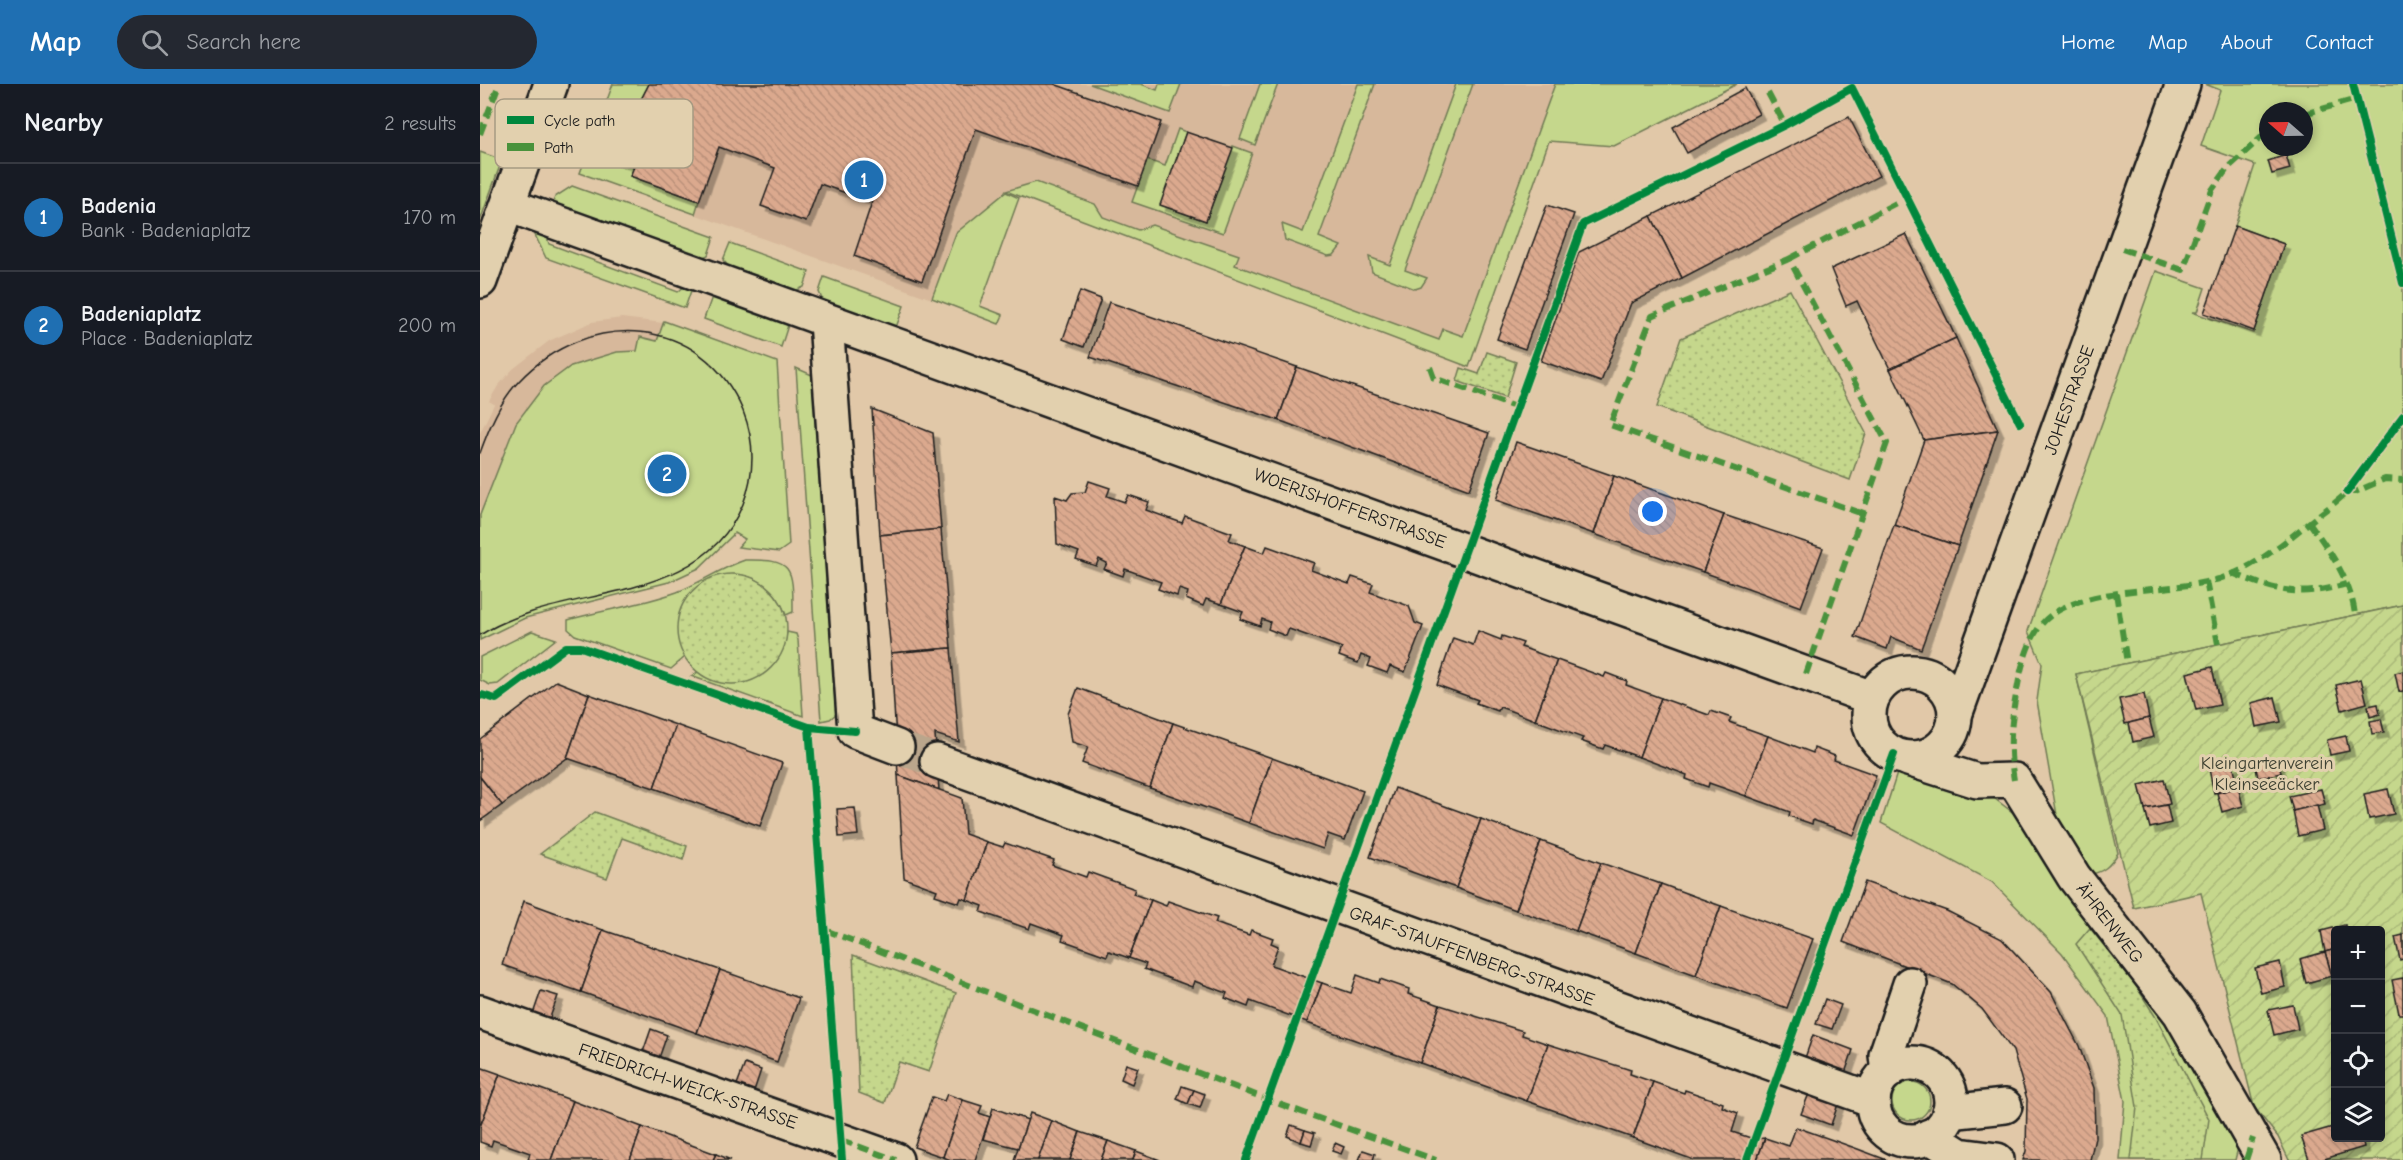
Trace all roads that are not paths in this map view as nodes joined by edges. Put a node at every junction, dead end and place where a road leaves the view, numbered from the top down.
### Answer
1 (551, 84) edge
2 (2182, 84) edge
3 (546, 99) edge
4 (521, 168) edge
5 (508, 204) junction
6 (480, 281) edge
7 (826, 321) junction
8 (1872, 698) junction
9 (1955, 715) junction
10 (897, 747) tunnel mouth
11 (1908, 759) junction
12 (937, 761) tunnel mouth
13 (1910, 984) dead end
14 (480, 1012) edge
15 (1881, 1086) junction
16 (2005, 1106) dead end
17 (1939, 1124) junction
18 (896, 1160) edge
19 (1997, 1160) edge
20 (2264, 1160) edge

1 - 3 street
2 - 9 street, JOHESTRASSE
4 - 5 street
5 - 6 street
5 - 7 street, WOERISHOFFERSTRASSE
7 - 8 street, WOERISHOFFERSTRASSE
7 - 10 street
8 - 9 street
8 - 11 street
9 - 11 street
11 - 20 street, ÄHRENWEG
12 - 15 street, GRAF-STAUFFENBERG-STRASSE
13 - 15 street
14 - 18 street, FRIEDRICH-WEICK-STRASSE
15 - 17 street
15 - 17 street
16 - 17 street
17 - 19 street

